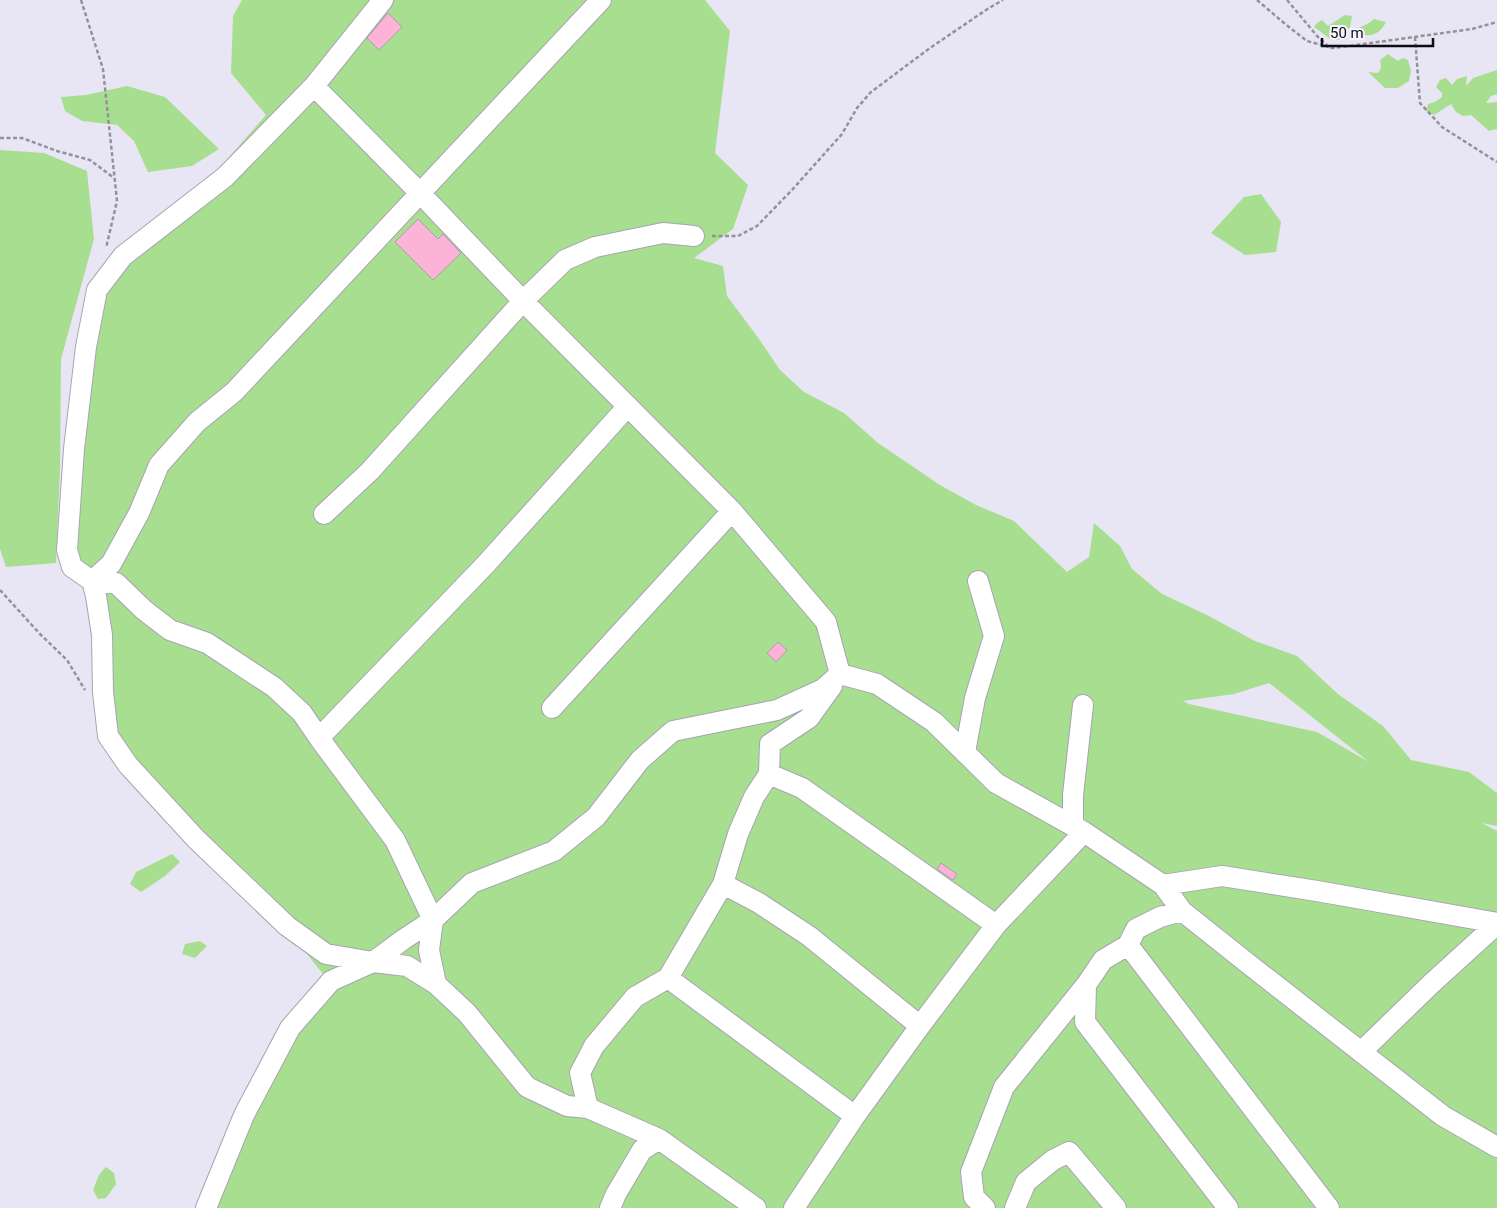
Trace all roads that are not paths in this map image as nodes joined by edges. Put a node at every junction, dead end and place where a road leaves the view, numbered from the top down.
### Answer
1 (383, 0) edge
2 (601, 0) edge
3 (314, 86) junction
4 (420, 193) junction
5 (694, 236) road end
6 (523, 301) junction
7 (628, 406) junction
8 (732, 511) junction
9 (324, 514) dead end
10 (92, 581) junction
11 (978, 581) dead end
12 (840, 674) junction
13 (1083, 705) dead end
14 (552, 708) dead end
15 (320, 738) junction
16 (965, 752) junction
17 (769, 774) junction
18 (1078, 828) junction
19 (723, 884) junction
20 (1163, 885) junction
21 (1182, 911) junction
22 (433, 920) junction
23 (1497, 923) edge
24 (996, 925) junction
25 (1128, 945) junction
26 (373, 962) junction
27 (668, 978) junction
28 (436, 984) junction
29 (1086, 985) junction
30 (920, 1026) junction
31 (1362, 1052) junction
32 (588, 1108) junction
33 (855, 1116) junction
34 (660, 1139) junction
35 (1497, 1147) edge
36 (206, 1208) edge
37 (610, 1208) edge
38 (756, 1208) edge
39 (794, 1208) edge
40 (985, 1208) edge
41 (1015, 1208) edge
42 (1116, 1208) edge
43 (1228, 1208) edge
44 (1329, 1208) edge

1 - 3 lane
2 - 4 lane
3 - 4 lane
3 - 10 lane
4 - 6 lane
4 - 10 lane
5 - 6 lane
6 - 7 lane
6 - 9 lane
7 - 8 lane
7 - 15 lane
8 - 12 lane
8 - 14 lane
10 - 15 lane
10 - 26 lane
11 - 16 lane
12 - 16 lane
12 - 17 lane
12 - 22 lane
13 - 18 lane
15 - 22 lane
16 - 18 lane
17 - 19 lane
17 - 24 lane
18 - 20 lane
18 - 24 lane
19 - 27 lane
19 - 30 lane
20 - 21 lane
20 - 23 lane
21 - 25 lane
21 - 31 lane
22 - 26 lane
22 - 28 lane
23 - 31 lane
24 - 30 lane
25 - 29 lane
25 - 44 lane
26 - 28 lane
26 - 36 lane
27 - 32 lane
27 - 33 lane
28 - 32 lane
29 - 40 lane
29 - 43 lane
30 - 33 lane
31 - 35 lane
32 - 34 lane
33 - 39 lane
34 - 37 lane
34 - 38 lane
41 - 42 lane

